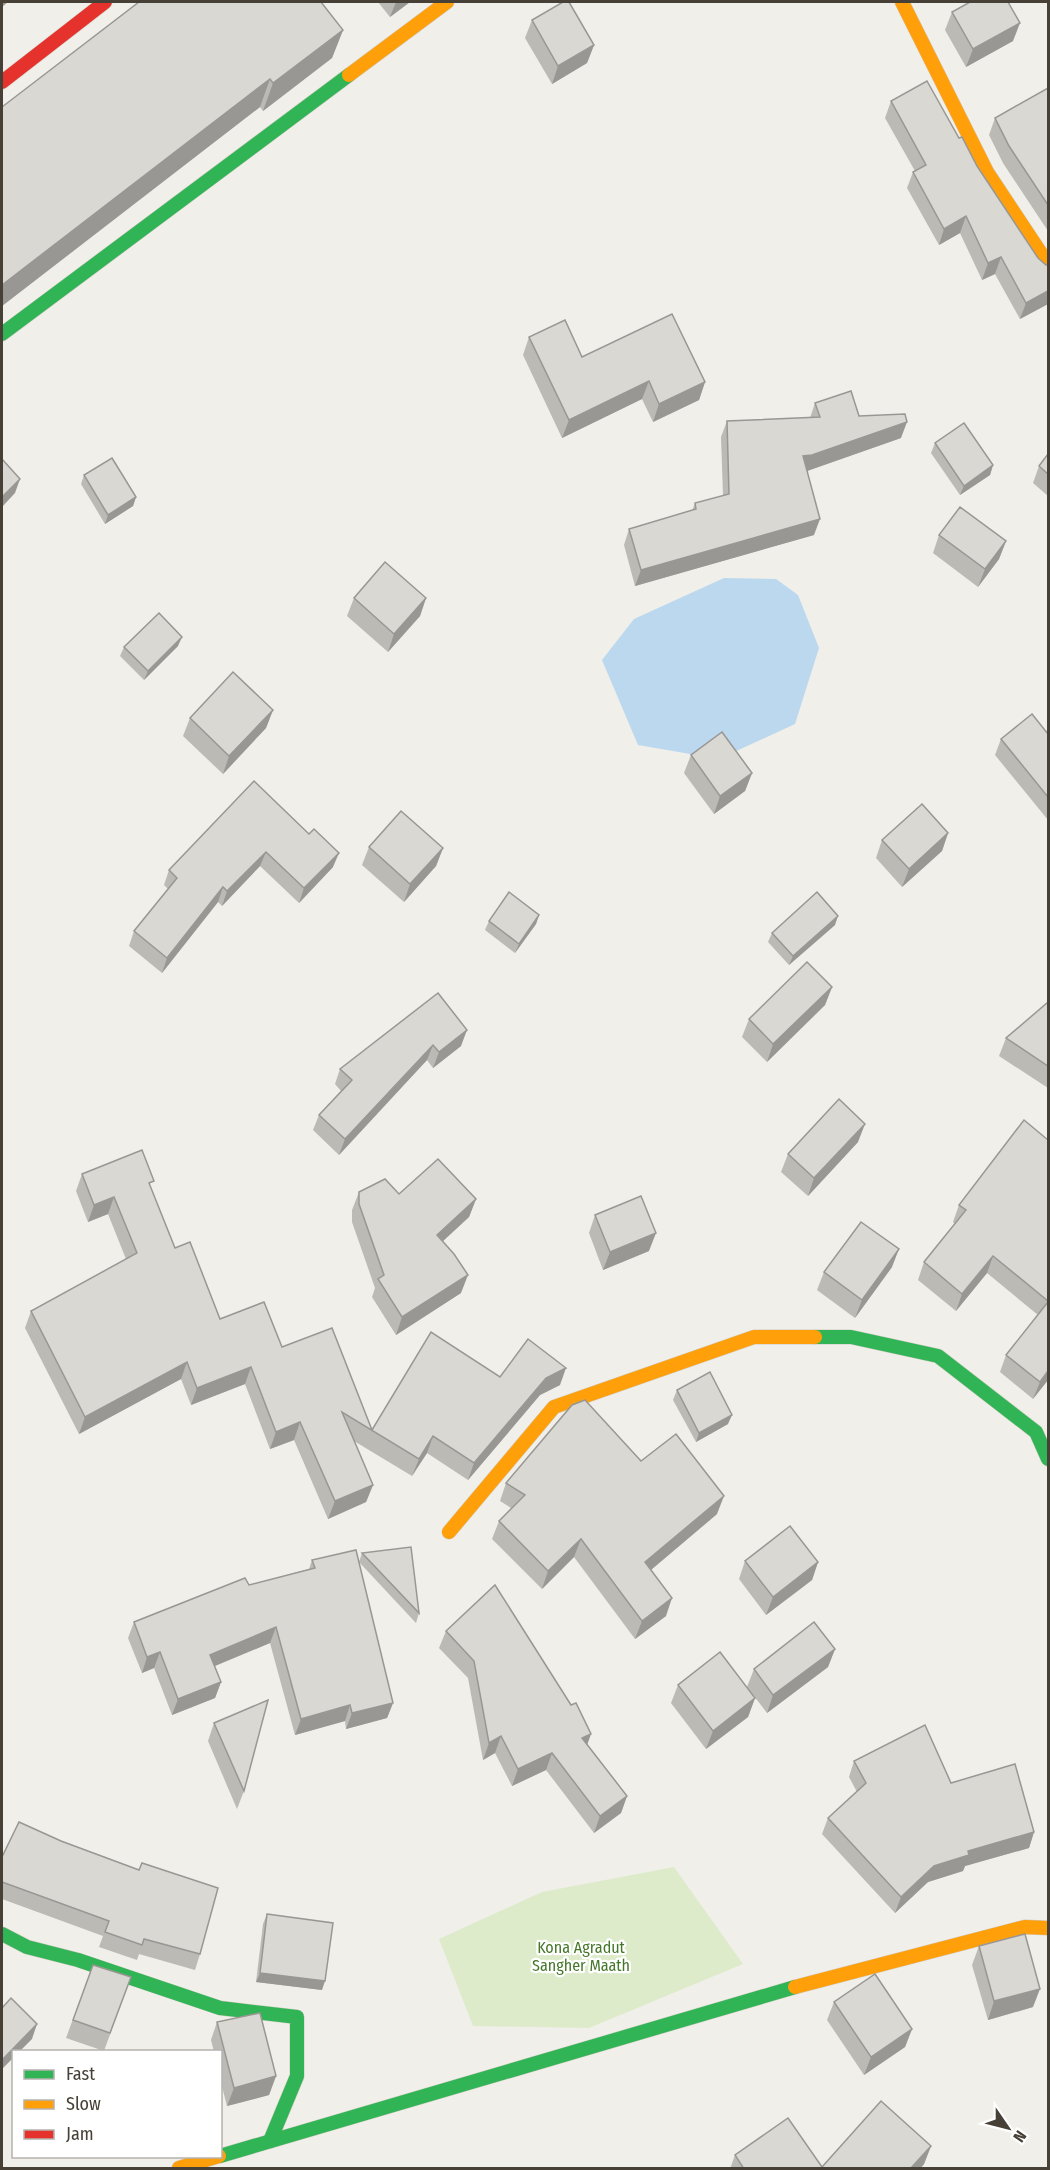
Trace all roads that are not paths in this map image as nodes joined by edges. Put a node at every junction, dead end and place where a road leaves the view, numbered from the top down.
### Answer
1 (105, 2) edge
2 (447, 2) edge
3 (902, 2) edge
4 (2, 82) edge
5 (1048, 264) edge
6 (2, 334) edge
7 (1048, 1459) edge
8 (449, 1532) dead end
9 (1048, 1928) edge
10 (2, 1934) edge
11 (270, 2141) junction
12 (222, 2155) edge
13 (214, 2158) edge
14 (179, 2169) edge

1 - 4 street
2 - 6 street
3 - 5 street
7 - 8 street
9 - 11 street
10 - 11 street
11 - 12 street
13 - 14 street

